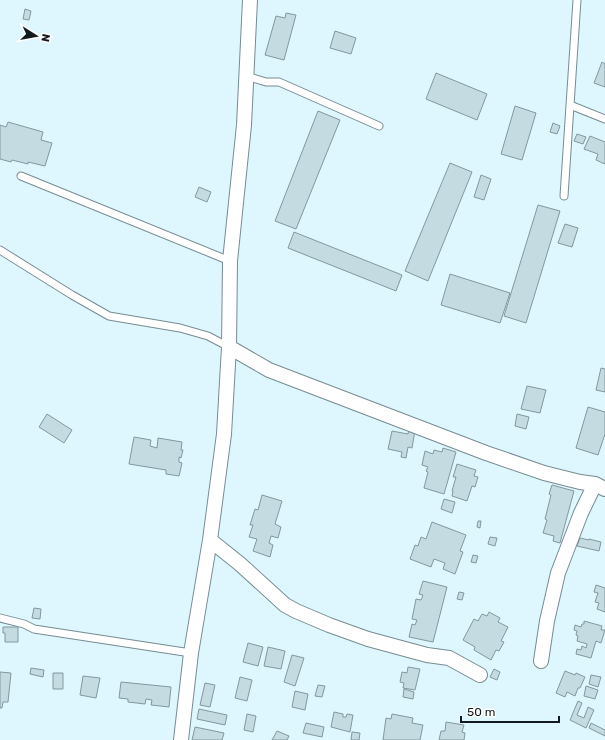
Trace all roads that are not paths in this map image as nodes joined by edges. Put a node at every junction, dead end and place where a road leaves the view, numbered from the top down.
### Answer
1 (250, 0) edge
2 (577, 0) edge
3 (246, 76) junction
4 (570, 105) junction
5 (605, 119) edge
6 (379, 126) dead end
7 (21, 176) dead end
8 (564, 196) dead end
9 (0, 250) edge
10 (230, 261) junction
11 (229, 347) junction
12 (600, 486) edge
13 (210, 540) junction
14 (0, 618) edge
15 (191, 653) junction
16 (541, 661) dead end
17 (480, 675) dead end
18 (181, 740) edge

1 - 3 street
2 - 4 lane
3 - 6 lane
3 - 10 street
4 - 5 lane
4 - 8 lane
7 - 10 lane
9 - 11 lane
10 - 11 street
11 - 12 street
11 - 13 street
12 - 16 street
13 - 15 street
13 - 17 street
14 - 15 lane
15 - 18 street

